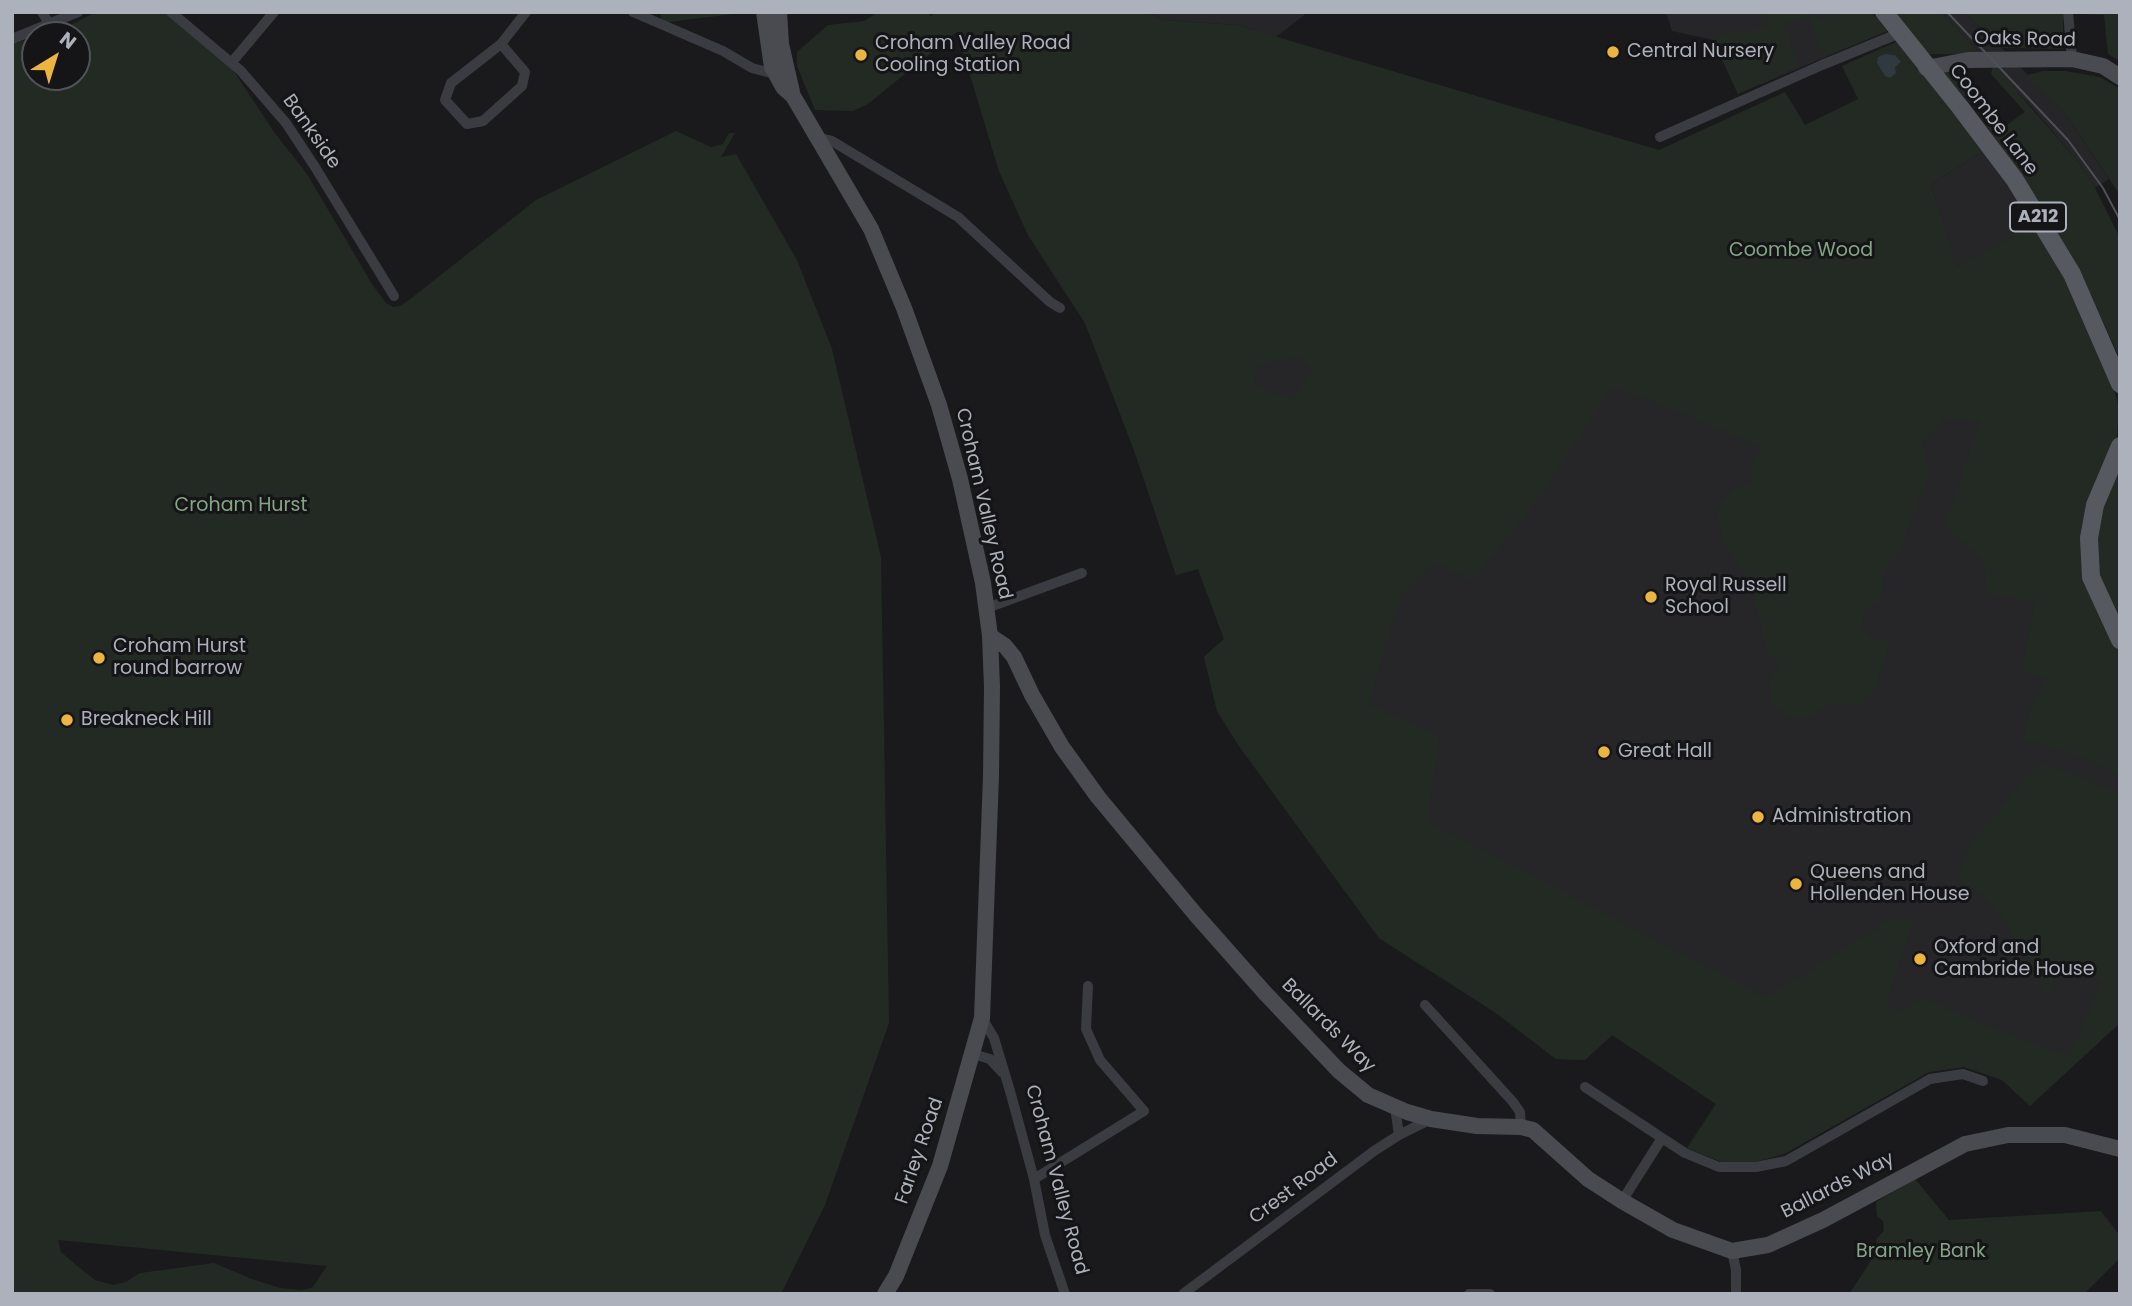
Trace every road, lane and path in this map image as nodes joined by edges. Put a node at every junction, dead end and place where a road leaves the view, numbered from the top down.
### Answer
1 (78, 12) edge
2 (171, 12) edge
3 (274, 12) edge
4 (526, 12) edge
5 (633, 12) edge
6 (764, 12) edge
7 (779, 12) edge
8 (1884, 12) edge
9 (2068, 12) edge
10 (59, 21) edge
11 (1900, 33) junction
12 (500, 44) junction
13 (2072, 59) junction
14 (232, 62) junction
15 (1926, 68) junction
16 (781, 70) junction
17 (2120, 77) edge
18 (817, 137) junction
19 (1660, 137) dead end
20 (394, 296) dead end
21 (1060, 308) dead end
22 (2120, 384) edge
23 (2120, 446) edge
24 (1082, 573) dead end
25 (986, 608) junction
26 (990, 636) junction
27 (2120, 640) edge
28 (1088, 986) dead end
29 (1425, 1005) dead end
30 (982, 1018) junction
31 (973, 1054) junction
32 (1006, 1077) junction
33 (1983, 1081) dead end
34 (1585, 1087) dead end
35 (1395, 1107) junction
36 (1431, 1119) junction
37 (1521, 1128) junction
38 (1399, 1135) junction
39 (1662, 1138) junction
40 (2120, 1149) edge
41 (1034, 1180) junction
42 (1622, 1201) junction
43 (1732, 1251) junction
44 (884, 1294) edge
45 (1065, 1294) edge
46 (1183, 1294) edge
47 (1469, 1294) edge
48 (1490, 1294) edge
49 (1737, 1294) edge

1 - 10 street
2 - 14 street, Bankside
3 - 14 street
4 - 12 street
5 - 16 street
6 - 16 street, Croham Valley Road
7 - 16 street, Croham Valley Road
8 - 11 main road, A212
9 - 13 street
11 - 15 main road, A212
11 - 19 street
12 - 12 street
13 - 15 street, Oaks Road
13 - 17 street, Oaks Road
14 - 20 street, Bankside
15 - 22 main road, Coombe Lane / A212
16 - 18 street, Croham Valley Road
18 - 21 street
18 - 25 street, Croham Valley Road
23 - 27 main road
24 - 25 street
25 - 26 street, Croham Valley Road
26 - 30 street, Croham Valley Road
26 - 35 street, Ballards Way
28 - 41 street
29 - 37 street
30 - 31 street, Farley Road
30 - 32 street, Croham Valley Road
31 - 32 street, Croham Valley Road
31 - 44 street, Farley Road
32 - 41 street, Croham Valley Road
33 - 39 street
34 - 39 street
35 - 36 street, Ballards Way
35 - 38 street
36 - 37 street, Ballards Way
36 - 38 street, Crest Road
37 - 42 street, Ballards Way
38 - 46 street, Crest Road
39 - 42 street
40 - 43 street, Ballards Way
41 - 45 street, Croham Valley Road
42 - 43 street, Ballards Way
43 - 49 street
47 - 48 street

